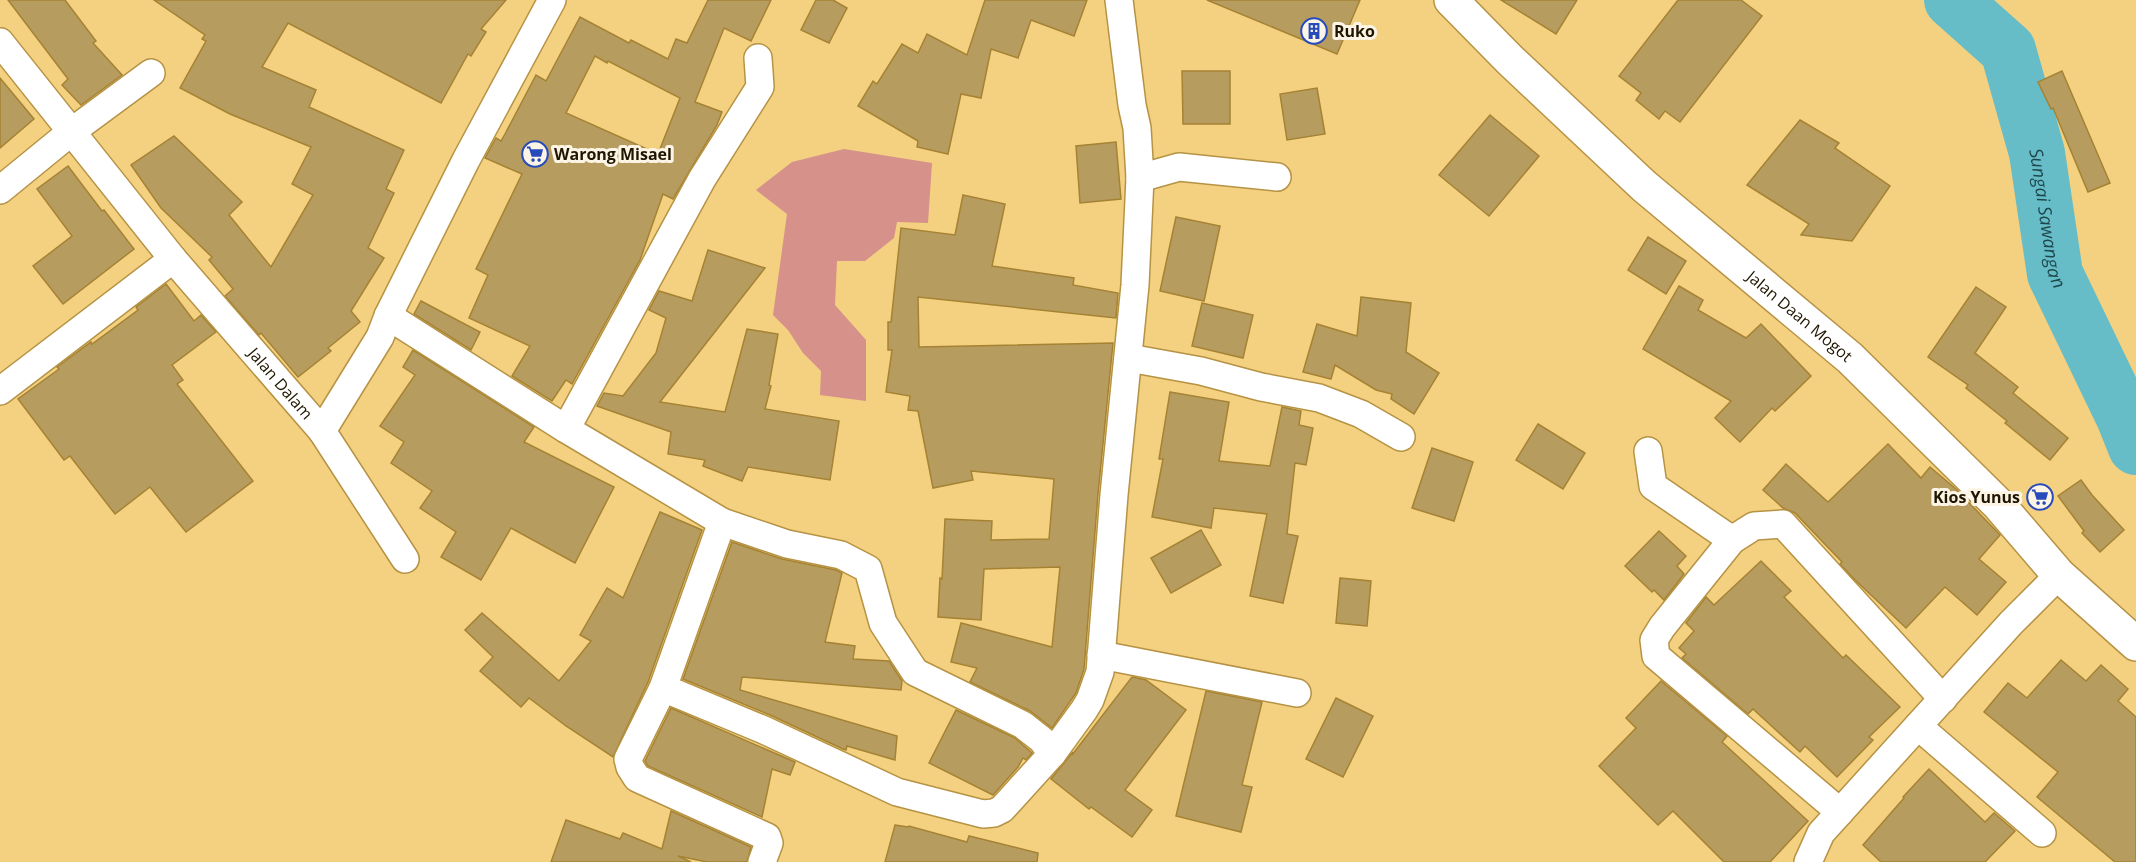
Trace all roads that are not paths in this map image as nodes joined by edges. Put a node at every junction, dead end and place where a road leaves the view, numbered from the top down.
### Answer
1 (552, 0) edge
2 (1119, 0) edge
3 (1450, 0) edge
4 (0, 42) edge
5 (758, 58) dead end
6 (151, 73) dead end
7 (71, 132) junction
8 (1276, 177) dead end
9 (1140, 178) junction
10 (0, 190) edge
11 (173, 260) junction
12 (388, 316) junction
13 (1129, 358) junction
14 (0, 391) edge
15 (566, 429) junction
16 (322, 431) junction
17 (1401, 437) dead end
18 (1648, 452) dead end
19 (722, 522) junction
20 (1732, 540) junction
21 (405, 559) dead end
22 (2059, 575) junction
23 (2136, 644) edge
24 (1101, 655) junction
25 (663, 688) junction
26 (1298, 693) dead end
27 (1943, 699) junction
28 (1918, 726) junction
29 (1052, 754) junction
30 (1840, 812) junction
31 (2042, 833) dead end
32 (1809, 861) edge
33 (762, 862) edge

1 - 12 street, Jalan Dalam
2 - 9 street
3 - 22 main road, Jalan Daan Mogot
4 - 7 street, Jalan Dalam
5 - 15 street
6 - 7 street
7 - 10 street
7 - 11 street, Jalan Dalam
8 - 9 street
9 - 13 street
11 - 14 street
11 - 16 street, Jalan Dalam
12 - 15 street
12 - 16 street, Jalan Dalam
13 - 17 street
13 - 24 street
15 - 19 street
16 - 21 street
18 - 20 street
19 - 25 street
19 - 29 street
20 - 27 street
20 - 30 street
22 - 23 main road, Jalan Daan Mogot
22 - 27 street
24 - 26 street
24 - 29 street
25 - 29 street
25 - 33 street
27 - 28 street
28 - 30 street
28 - 31 street
30 - 32 street

